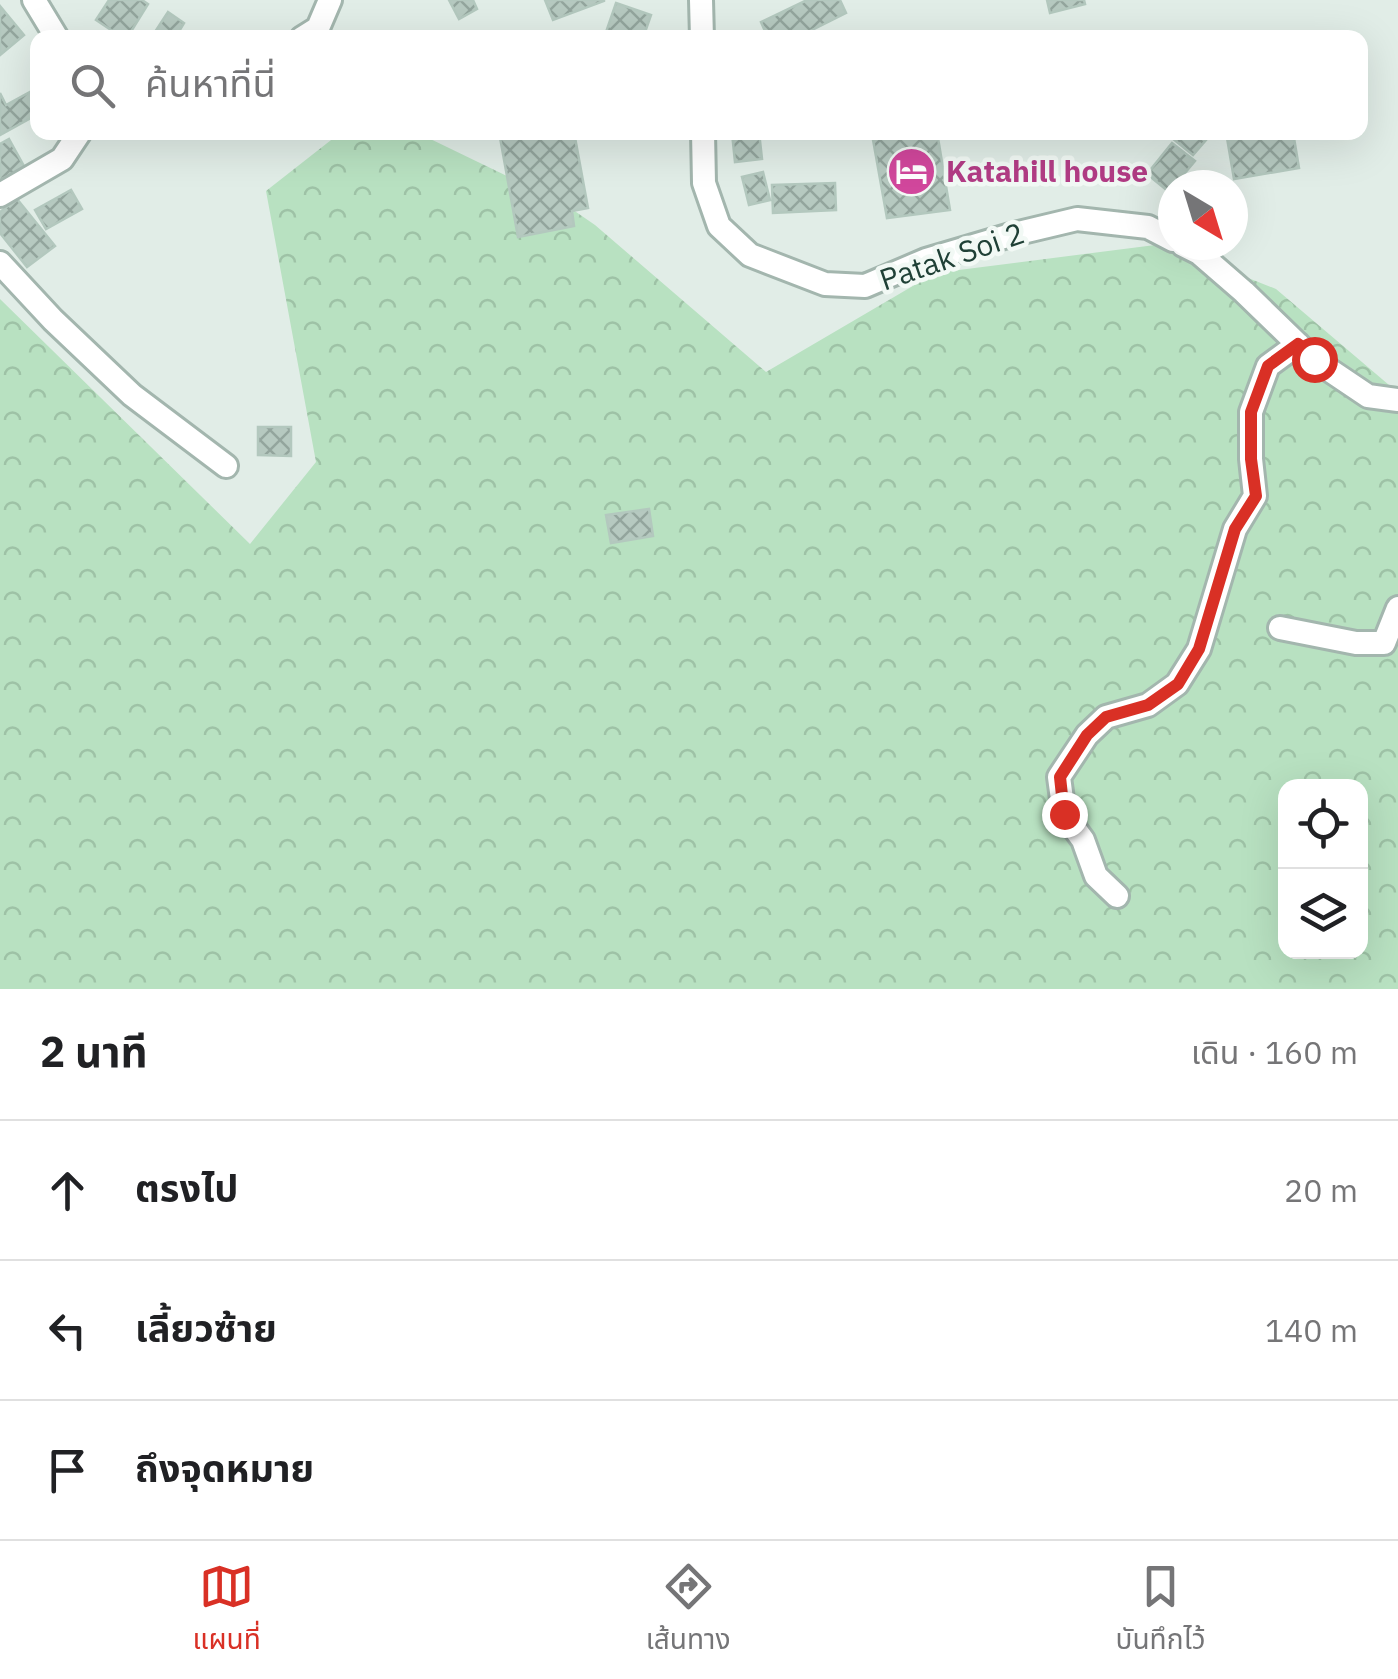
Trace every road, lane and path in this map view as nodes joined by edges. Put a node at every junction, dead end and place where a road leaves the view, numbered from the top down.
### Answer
1 (34, 0) edge
2 (330, 0) edge
3 (701, 0) edge
4 (52, 30) edge
5 (315, 30) edge
6 (702, 30) edge
7 (75, 140) edge
8 (703, 140) edge
9 (0, 196) edge
10 (1158, 232) edge
11 (1206, 260) edge
12 (0, 263) edge
13 (1298, 344) junction
14 (1398, 400) edge
15 (226, 466) dead end
16 (1398, 608) edge
17 (1280, 628) dead end
18 (1117, 896) dead end

1 - 4 street
2 - 5 street
3 - 6 street
7 - 9 street
8 - 10 street, Patak Soi 2
11 - 13 street
12 - 15 street
13 - 14 street
13 - 18 street
16 - 17 street

